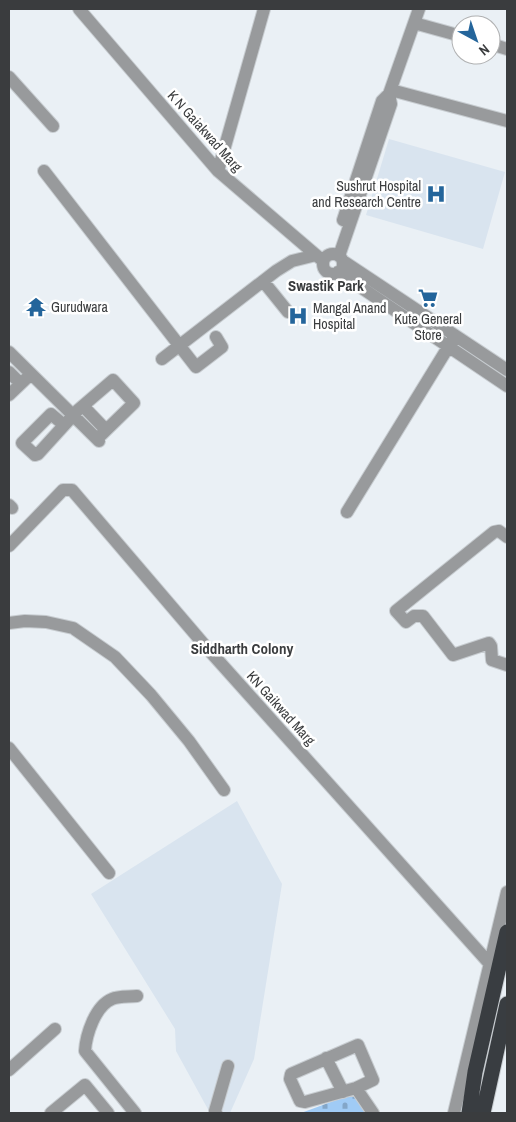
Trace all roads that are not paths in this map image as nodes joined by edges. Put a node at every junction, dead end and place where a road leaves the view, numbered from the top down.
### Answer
1 (79, 9) edge
2 (264, 9) edge
3 (419, 9) edge
4 (414, 23) junction
5 (451, 33) edge
6 (9, 77) edge
7 (390, 92) junction
8 (507, 121) edge
9 (53, 126) dead end
10 (44, 171) dead end
11 (218, 171) junction
12 (332, 260) junction
13 (262, 281) junction
14 (288, 312) dead end
15 (216, 337) dead end
16 (452, 342) junction
17 (179, 346) junction
18 (9, 352) edge
19 (162, 359) dead end
20 (504, 368) edge
21 (28, 372) junction
22 (492, 376) junction
23 (11, 379) edge
24 (507, 386) edge
25 (9, 395) edge
26 (83, 406) junction
27 (69, 420) junction
28 (101, 437) junction
29 (347, 512) dead end
30 (507, 537) edge
31 (9, 546) edge
32 (9, 623) edge
33 (507, 665) edge
34 (9, 748) edge
35 (224, 790) dead end
36 (109, 873) dead end
37 (507, 892) edge
38 (507, 932) edge
39 (489, 963) junction
40 (137, 996) dead end
41 (507, 1004) edge
42 (55, 1029) dead end
43 (326, 1058) junction
44 (228, 1066) dead end
45 (9, 1070) edge
46 (101, 1072) junction
47 (85, 1085) junction
48 (356, 1088) junction
49 (342, 1092) junction
50 (50, 1113) edge
51 (108, 1113) edge
52 (136, 1113) edge
53 (216, 1113) edge
54 (373, 1113) edge
55 (454, 1113) edge
56 (469, 1113) edge
57 (483, 1113) edge

1 - 11 street, K N Gaiakwad Marg
2 - 11 street
3 - 4 street
4 - 5 street
4 - 7 street
6 - 9 street
7 - 8 street
7 - 12 street
10 - 17 street
11 - 12 street, K N Gaiakwad Marg
12 - 13 street
12 - 16 street, K N Gaiakwad Marg
13 - 14 street
13 - 17 street
15 - 17 street
16 - 20 street, K N Gaiakwad Marg
16 - 22 street, K N Gaiakwad Marg
16 - 29 street
17 - 19 street
18 - 21 street
20 - 22 street
21 - 23 street
21 - 25 street
21 - 27 street
22 - 24 street, K N Gaiakwad Marg
26 - 27 street
26 - 28 street
26 - 28 street
27 - 28 street
30 - 33 street
31 - 39 street, KN Gaikwad Marg
32 - 35 street
34 - 36 street
37 - 39 street
38 - 56 highway
39 - 55 street
40 - 46 street
41 - 57 highway
42 - 45 street
43 - 48 street
43 - 49 street
43 - 49 street
44 - 53 street
46 - 47 street
46 - 52 street
47 - 50 street
47 - 51 street
48 - 49 street
48 - 54 street

